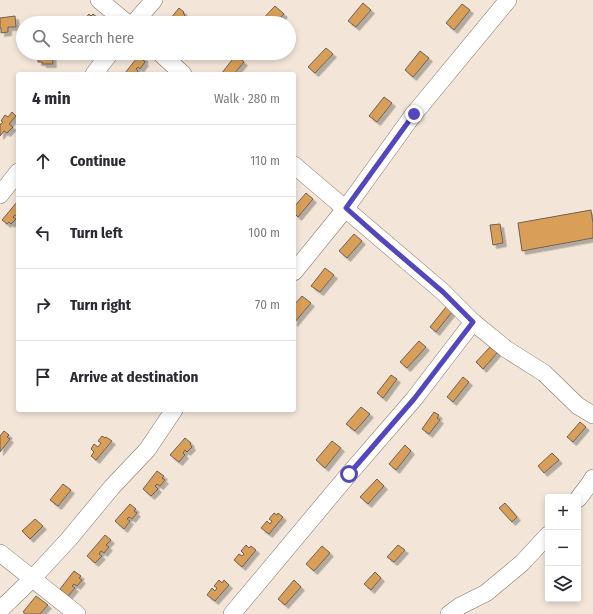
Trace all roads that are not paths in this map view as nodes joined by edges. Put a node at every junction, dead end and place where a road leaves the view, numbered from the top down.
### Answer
1 (98, 0) edge
2 (154, 0) edge
3 (508, 0) edge
4 (118, 16) edge
5 (140, 16) edge
6 (105, 60) edge
7 (168, 60) edge
8 (96, 72) edge
9 (181, 72) edge
10 (296, 167) edge
11 (16, 175) edge
12 (0, 195) edge
13 (346, 208) junction
14 (296, 270) edge
15 (473, 322) junction
16 (173, 412) edge
17 (593, 415) edge
18 (593, 478) edge
19 (581, 495) edge
20 (545, 538) edge
21 (0, 553) edge
22 (32, 579) junction
23 (0, 610) edge
24 (77, 614) edge
25 (232, 614) edge
26 (449, 614) edge

1 - 4 street
2 - 5 street
3 - 13 street
6 - 8 street
7 - 9 street
10 - 13 street
11 - 12 street
13 - 14 street
13 - 15 street
15 - 17 street
15 - 25 street
16 - 22 street
18 - 19 street
20 - 26 street
21 - 22 street
22 - 23 street
22 - 24 street

